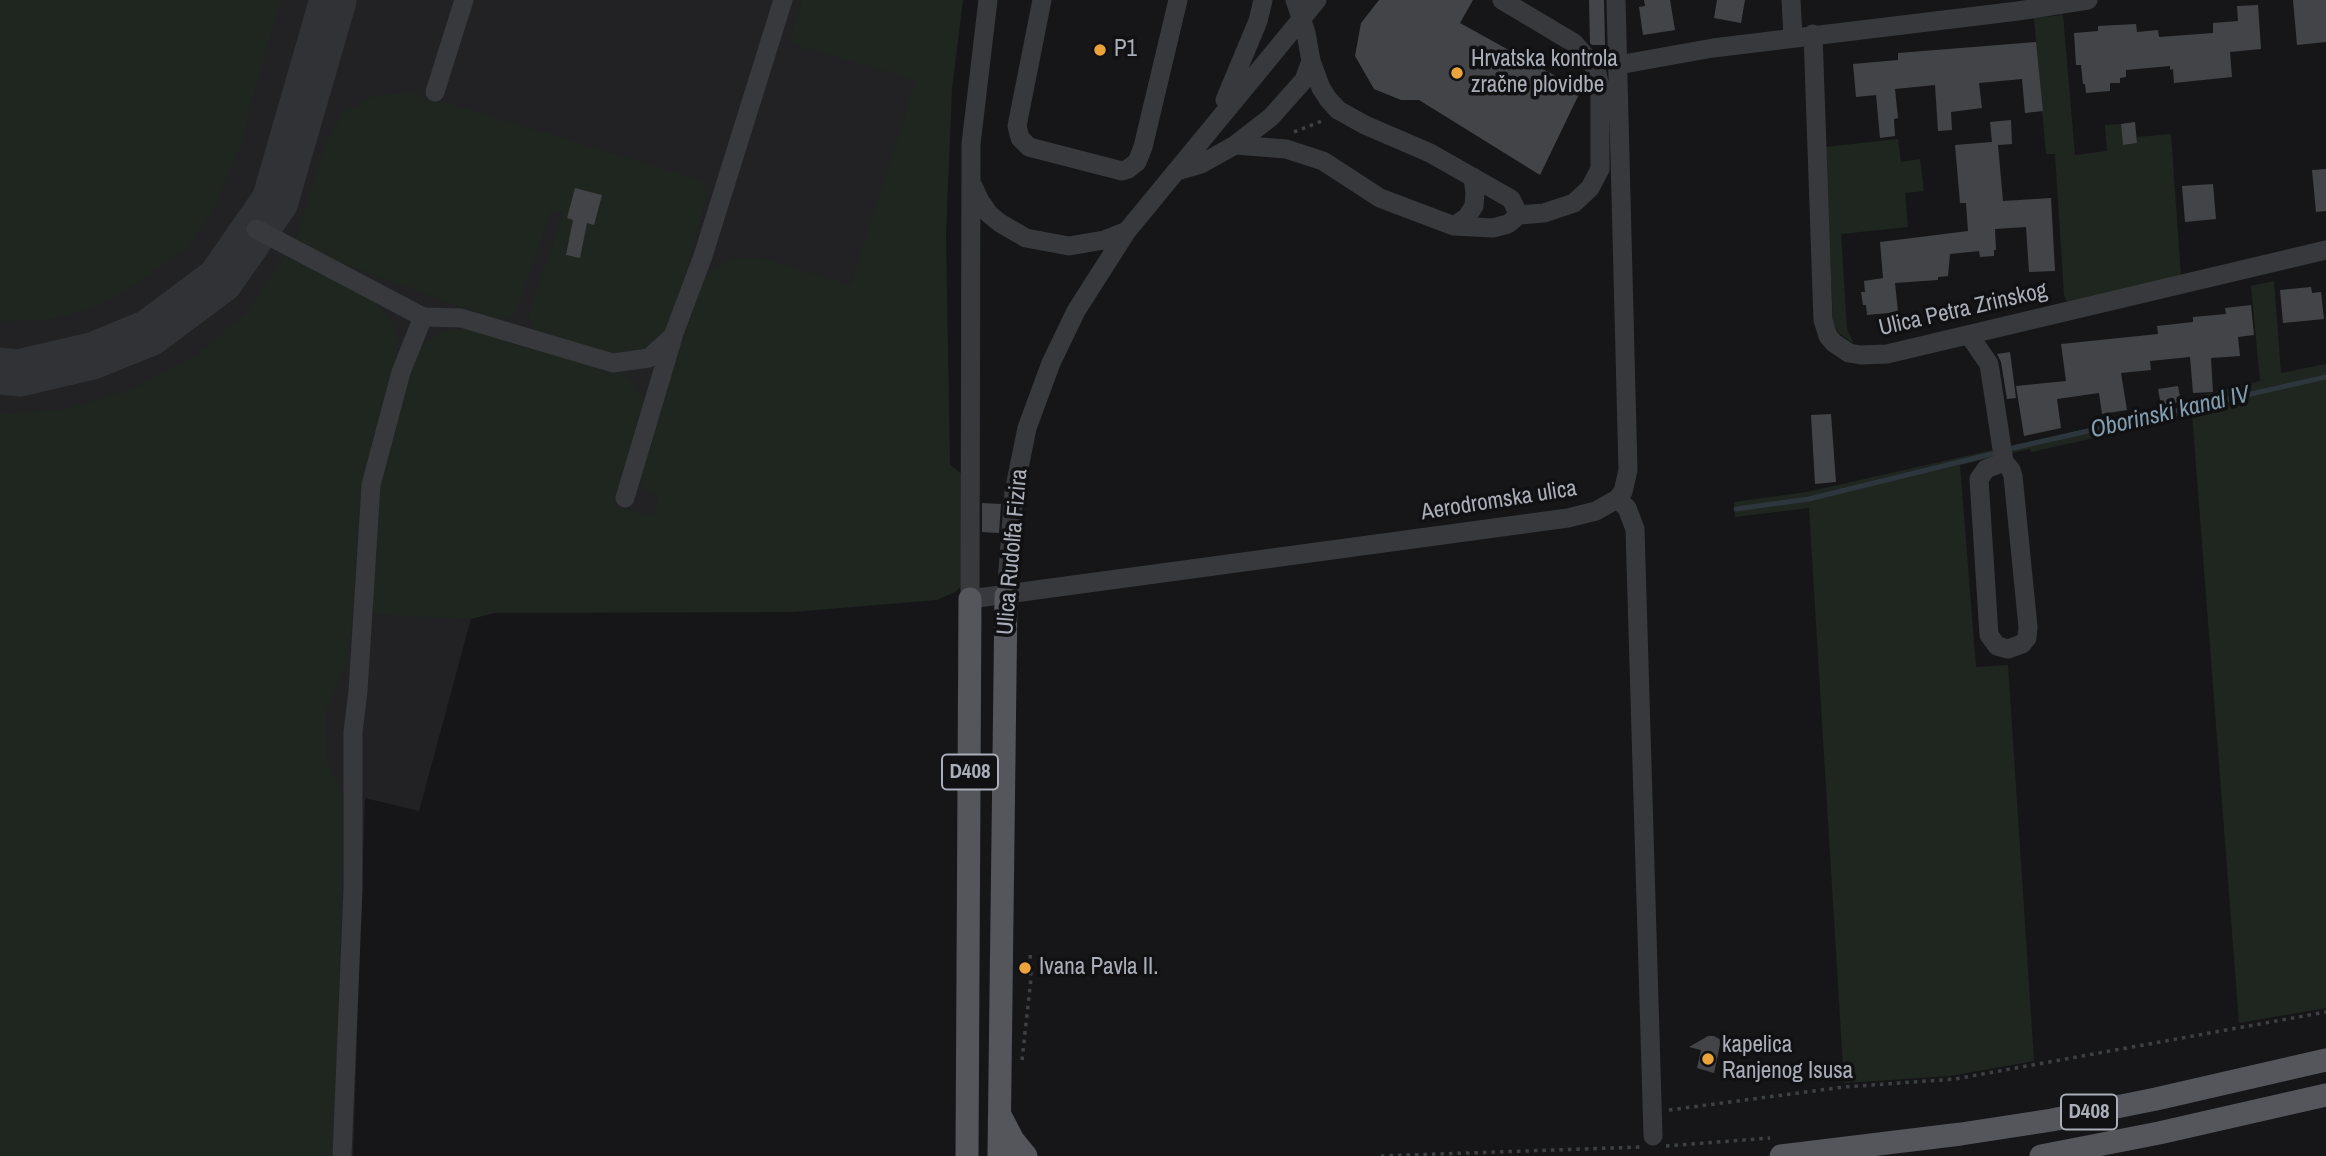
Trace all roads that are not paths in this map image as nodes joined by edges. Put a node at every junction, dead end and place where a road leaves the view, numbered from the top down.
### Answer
1 (464, 0) edge
2 (783, 0) edge
3 (988, 0) edge
4 (1042, 0) edge
5 (1178, 0) edge
6 (1263, 0) edge
7 (1295, 0) edge
8 (1317, 0) edge
9 (1616, 0) edge
10 (1791, 0) edge
11 (2088, 0) edge
12 (1507, 1) edge
13 (2018, 6) edge
14 (1302, 19) junction
15 (1813, 34) junction
16 (1793, 37) junction
17 (1311, 61) junction
18 (1618, 65) junction
19 (436, 92) dead end
20 (1214, 123) junction
21 (1235, 145) junction
22 (1176, 171) junction
23 (1473, 177) junction
24 (972, 182) junction
25 (1519, 215) junction
26 (1454, 226) junction
27 (256, 229) dead end
28 (1127, 231) junction
29 (2326, 250) edge
30 (423, 317) junction
31 (1969, 335) junction
32 (673, 336) junction
33 (2004, 462) junction
34 (625, 498) dead end
35 (1617, 499) junction
36 (1006, 596) junction
37 (970, 599) junction
38 (2326, 1060) edge
39 (2326, 1095) edge
40 (999, 1113) junction
41 (1656, 1143) road end
42 (1777, 1147) edge
43 (342, 1156) edge
44 (967, 1156) edge
45 (999, 1156) edge
46 (1026, 1156) edge
47 (2041, 1156) edge

1 - 19 street
2 - 32 street
3 - 24 street, Ulica Rudolfa Fizira
4 - 5 street
6 - 20 street
7 - 14 street
8 - 14 street, Ulica Rudolfa Fizira
9 - 18 street
10 - 16 street
11 - 13 street
12 - 25 street
13 - 15 street
14 - 17 street
14 - 20 street, Ulica Rudolfa Fizira
15 - 16 street
15 - 31 street, Ulica Petra Zrinskog
16 - 18 street
17 - 21 street
17 - 23 street
18 - 35 street
20 - 22 street, Ulica Rudolfa Fizira
21 - 22 street
21 - 26 street
22 - 28 street, Ulica Rudolfa Fizira
23 - 25 street
23 - 26 street
24 - 28 street
24 - 37 street, Ulica Rudolfa Fizira
25 - 26 street
27 - 30 street
28 - 36 street, Ulica Rudolfa Fizira
29 - 31 street, Ulica Petra Zrinskog
30 - 32 street
30 - 43 street
31 - 33 street
32 - 34 street
33 - 33 street
35 - 36 street, Aerodromska ulica
35 - 41 street
36 - 37 street, Aerodromska ulica
36 - 40 main road, Ulica Rudolfa Fizira / D408
37 - 44 main road, Ulica Rudolfa Fizira / D408
38 - 42 main road, D408
39 - 47 main road, D408
40 - 45 main road, Ulica Rudolfa Fizira / D408
40 - 46 main road

